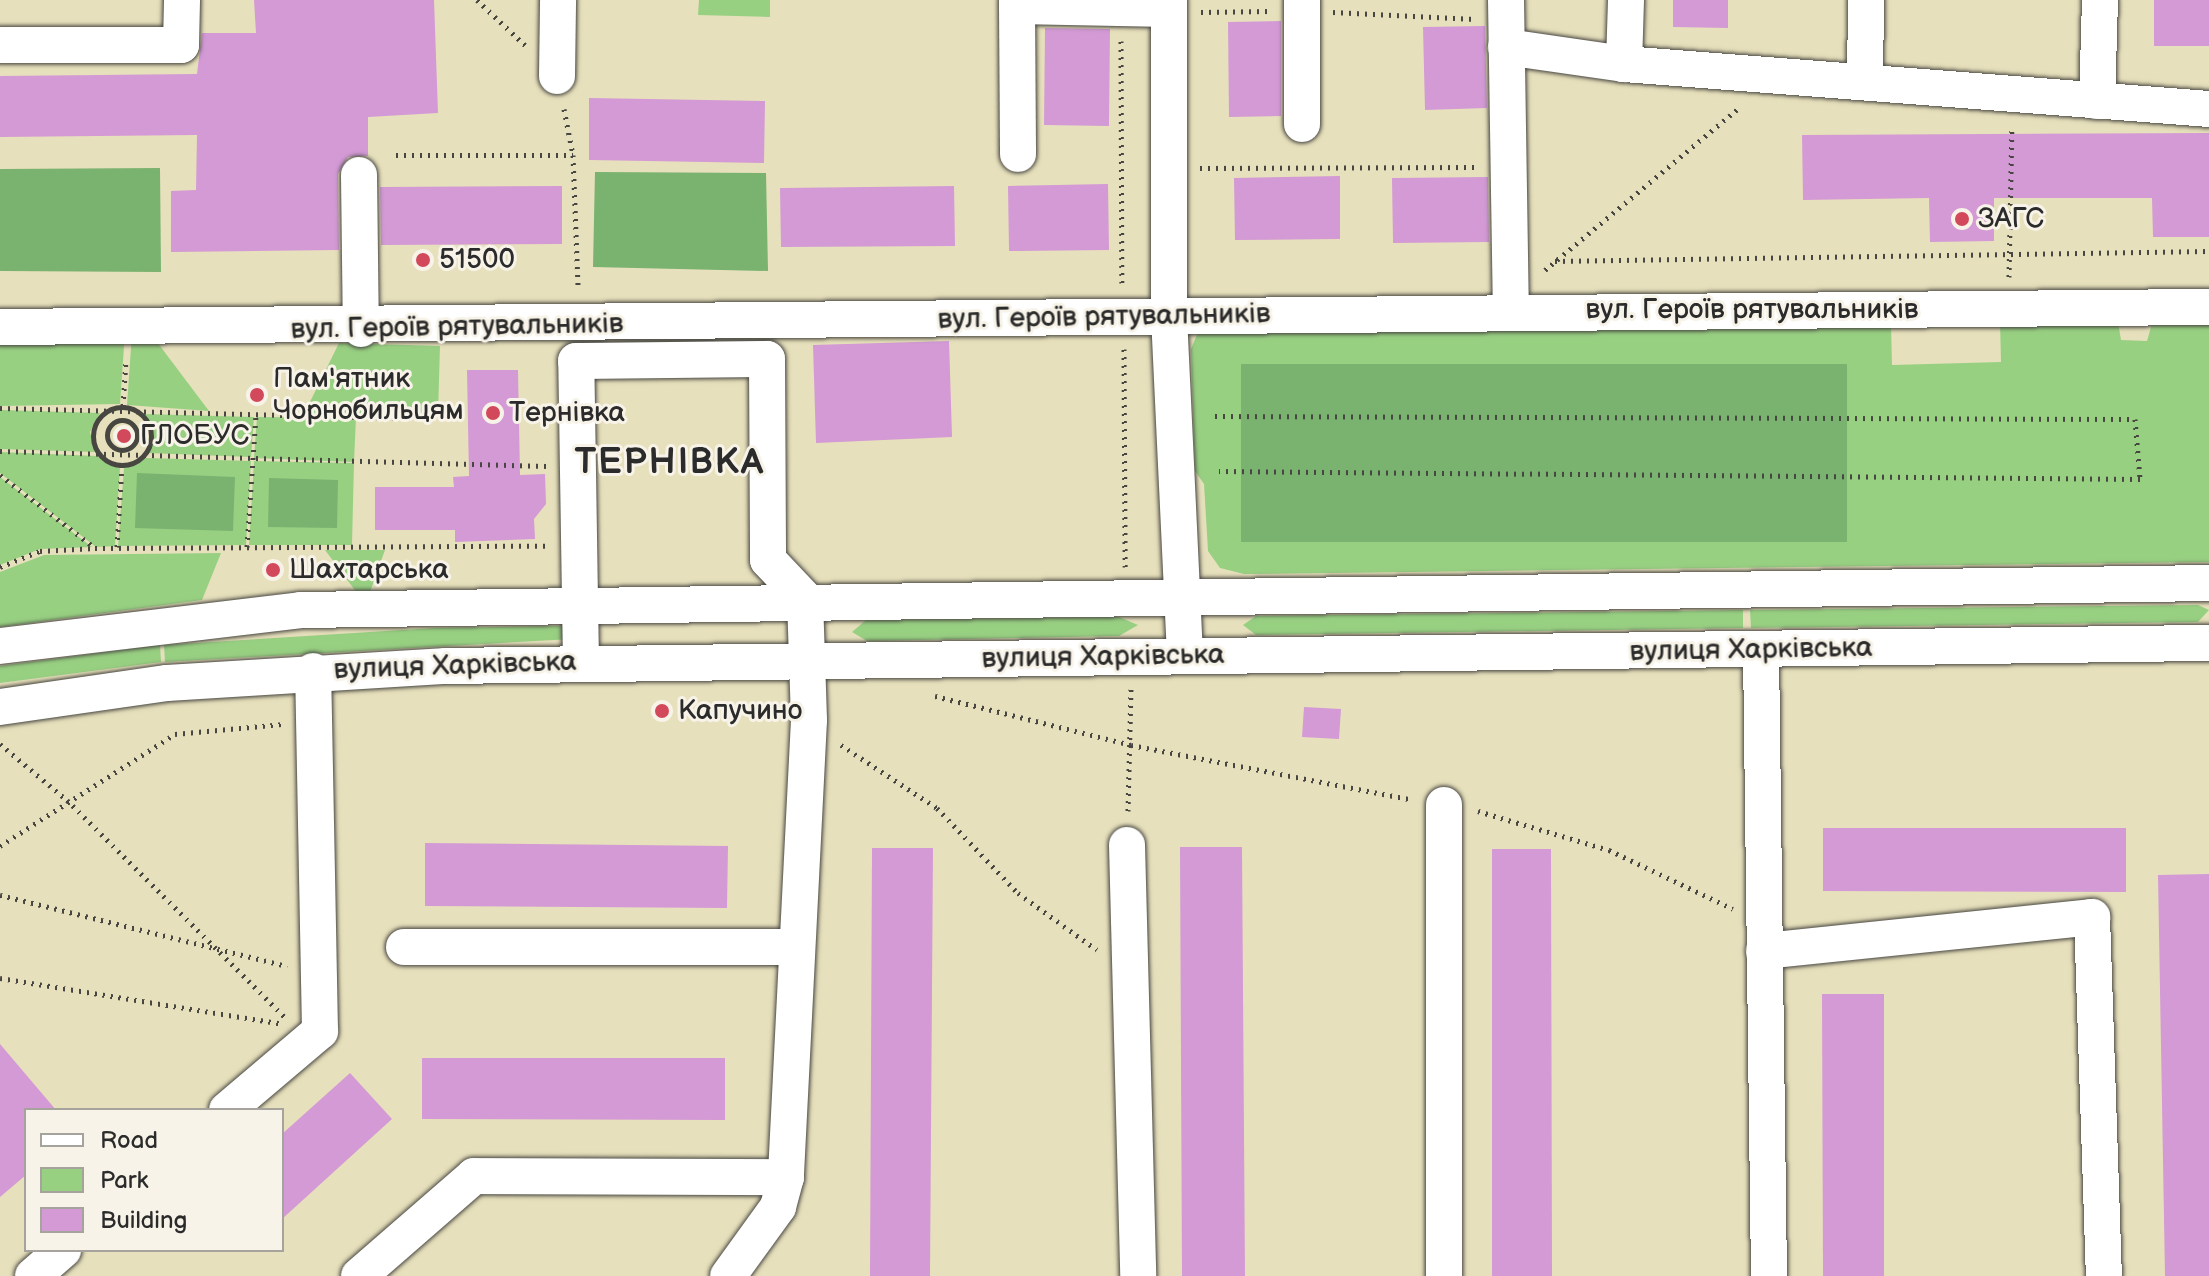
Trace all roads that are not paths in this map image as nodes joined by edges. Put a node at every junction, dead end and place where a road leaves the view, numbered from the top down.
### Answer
1 (182, 0) edge
2 (558, 0) edge
3 (1626, 0) edge
4 (1866, 0) edge
5 (2100, 0) edge
6 (1017, 3) edge
7 (1302, 5) edge
8 (1175, 7) edge
9 (1506, 23) edge
10 (0, 45) edge
11 (1624, 64) junction
12 (557, 76) dead end
13 (1865, 82) junction
14 (2097, 101) junction
15 (2209, 109) edge
16 (1302, 124) dead end
17 (1018, 154) dead end
18 (359, 175) dead end
19 (1510, 305) junction
20 (2209, 307) edge
21 (1169, 316) junction
22 (0, 327) edge
23 (361, 329) junction
24 (2209, 583) edge
25 (1181, 594) junction
26 (805, 599) junction
27 (580, 604) junction
28 (2209, 643) edge
29 (0, 646) edge
30 (1761, 650) junction
31 (1185, 656) junction
32 (807, 662) junction
33 (581, 663) junction
34 (313, 671) junction
35 (0, 707) edge
36 (1444, 805) road end
37 (1127, 845) road end
38 (1763, 937) junction
39 (404, 947) dead end
40 (794, 947) junction
41 (229, 1108) edge
42 (786, 1177) junction
43 (61, 1252) edge
44 (33, 1276) edge
45 (359, 1276) edge
46 (728, 1276) edge
47 (1138, 1276) edge
48 (1444, 1276) edge
49 (1769, 1276) edge
50 (2104, 1276) edge

1 - 10 street
2 - 12 street
3 - 11 street
4 - 13 street
5 - 14 street
6 - 8 street
6 - 17 street
7 - 16 street
8 - 21 street
9 - 11 street
9 - 19 street
11 - 13 street
13 - 14 street
14 - 15 street
18 - 23 street
19 - 20 street, вул. Героїв рятувальників
19 - 21 street, вул. Героїв рятувальників
21 - 23 street, вул. Героїв рятувальників
21 - 25 street
22 - 23 street, вул. Героїв рятувальників
24 - 25 street, вулиця Харківська
25 - 26 street, вулиця Харківська
25 - 31 street
26 - 27 street, вулиця Харківська
26 - 27 street
26 - 32 street
27 - 29 street, вулиця Харківська
27 - 33 street
28 - 30 street, вулиця Харківська
30 - 31 street, вулиця Харківська
30 - 38 street
31 - 32 street, вулиця Харківська
32 - 33 street, вулиця Харківська
32 - 40 street
33 - 34 street, вулиця Харківська
34 - 35 street, вулиця Харківська
34 - 41 street
36 - 48 street
37 - 47 street
38 - 49 street
38 - 50 street
39 - 40 street
40 - 42 street
42 - 45 street
42 - 46 street
43 - 44 street

